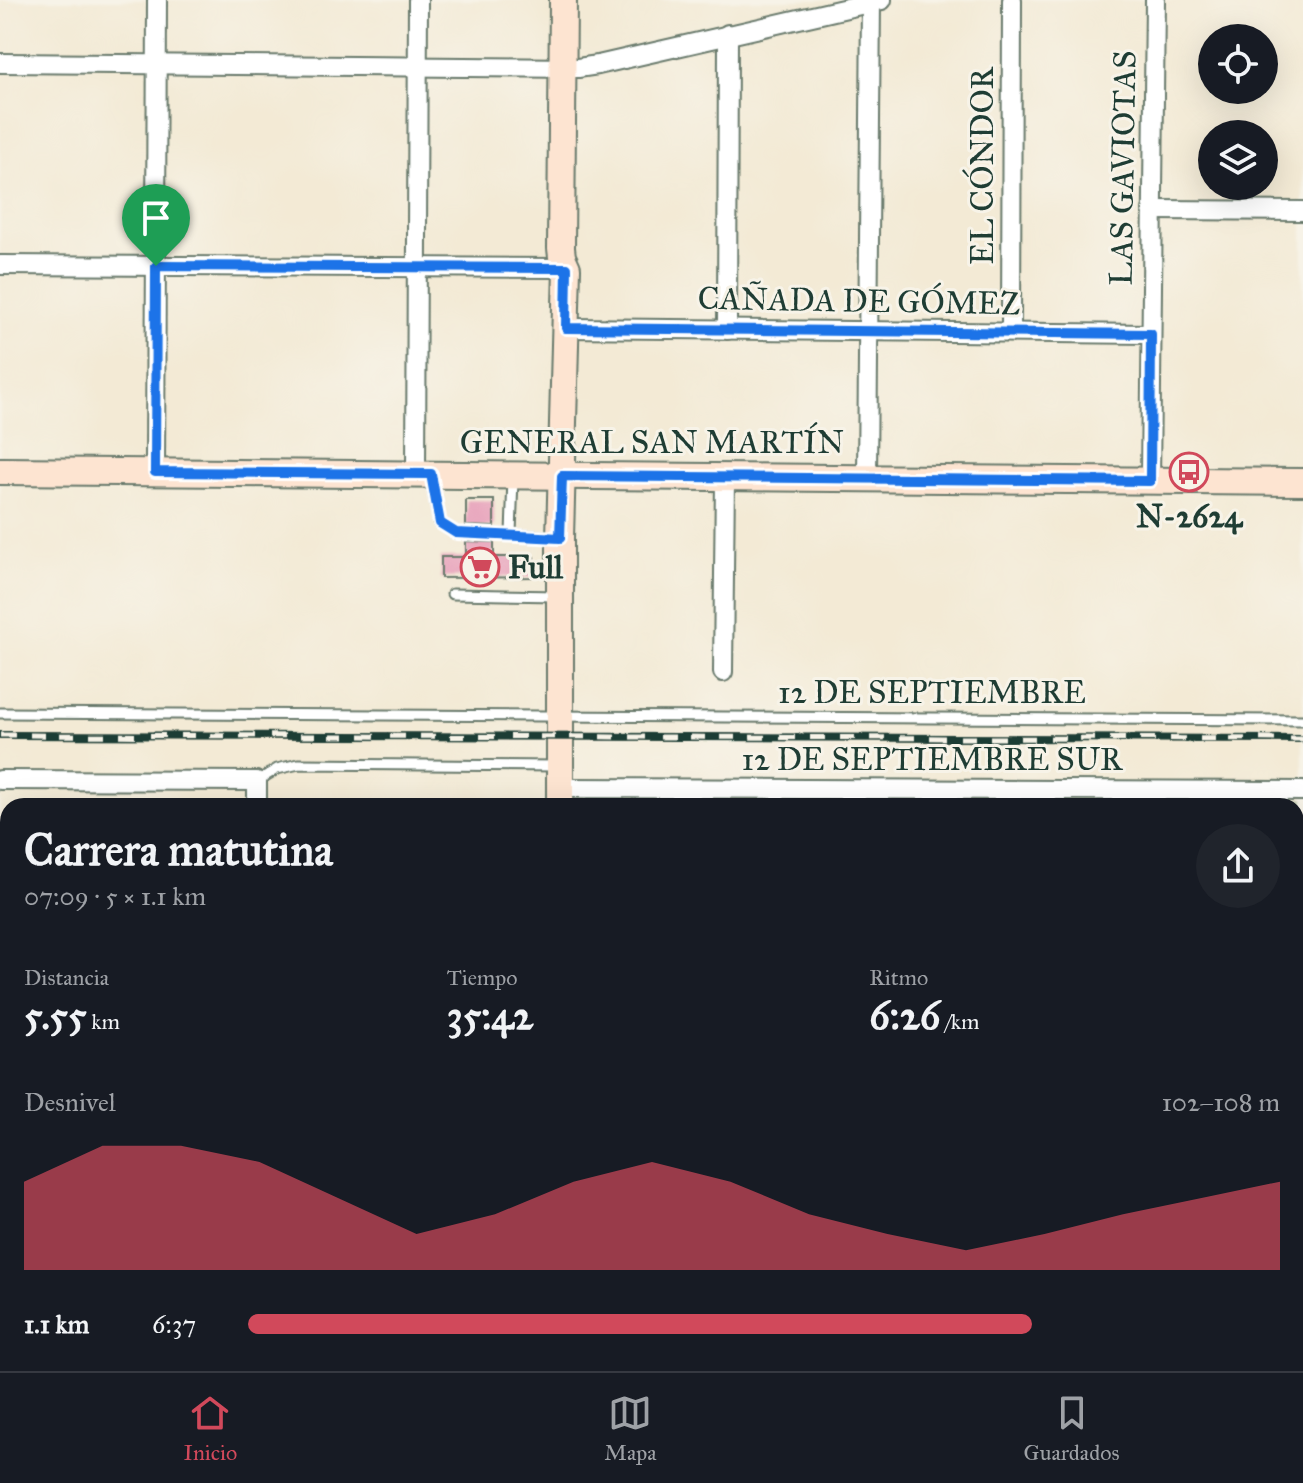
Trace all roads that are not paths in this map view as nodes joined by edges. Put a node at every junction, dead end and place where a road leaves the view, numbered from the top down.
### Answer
1 (157, 0) edge
2 (418, 0) edge
3 (563, 0) edge
4 (579, 0) edge
5 (1012, 0) edge
6 (1155, 0) edge
7 (875, 1) edge
8 (728, 34) junction
9 (0, 63) edge
10 (156, 64) junction
11 (417, 67) junction
12 (570, 68) junction
13 (1152, 210) junction
14 (1303, 211) edge
15 (0, 265) edge
16 (156, 266) junction
17 (417, 267) junction
18 (567, 268) junction
19 (566, 328) junction
20 (727, 330) junction
21 (868, 331) junction
22 (1011, 332) junction
23 (1151, 334) junction
24 (0, 471) edge
25 (155, 472) junction
26 (423, 474) junction
27 (513, 475) junction
28 (562, 476) junction
29 (725, 477) junction
30 (867, 478) junction
31 (1150, 481) junction
32 (1303, 482) edge
33 (511, 534) junction
34 (560, 538) junction
35 (452, 594) dead end
36 (560, 596) junction
37 (723, 672) dead end
38 (0, 713) edge
39 (561, 716) junction
40 (1303, 720) edge
41 (0, 780) edge
42 (257, 781) junction
43 (560, 787) edge
44 (1303, 791) edge
45 (257, 798) edge
46 (850, 798) edge
47 (1118, 798) edge

1 - 10 street
2 - 11 street
3 - 12 main road
4 - 12 main road
5 - 22 street, EL CÓNDOR
6 - 13 street, LAS GAVIOTAS
7 - 8 street
7 - 21 street
8 - 12 street
8 - 20 street
9 - 10 street
10 - 11 street
10 - 16 street
11 - 12 street
11 - 17 street
12 - 18 main road
13 - 14 street
13 - 23 street, LAS GAVIOTAS
15 - 16 street
16 - 17 street
16 - 25 street
17 - 18 street
17 - 26 street
18 - 19 main road
19 - 20 street, CAÑADA DE GÓMEZ
19 - 28 main road
20 - 21 street, CAÑADA DE GÓMEZ
21 - 22 street, CAÑADA DE GÓMEZ
21 - 30 street
22 - 23 street, CAÑADA DE GÓMEZ
23 - 31 street, LAS GAVIOTAS
24 - 25 main road, GENERAL SAN MARTÍN
25 - 26 main road, GENERAL SAN MARTÍN
26 - 27 main road, GENERAL SAN MARTÍN
26 - 33 lane
27 - 28 main road, GENERAL SAN MARTÍN
27 - 33 lane
28 - 29 main road, GENERAL SAN MARTÍN
28 - 34 main road
29 - 30 main road, GENERAL SAN MARTÍN
29 - 37 street
30 - 31 main road, GENERAL SAN MARTÍN
31 - 32 main road, GENERAL SAN MARTÍN
33 - 34 lane
34 - 36 main road
35 - 36 lane
36 - 39 main road
38 - 39 lane, 12 DE SEPTIEMBRE
39 - 40 lane, 12 DE SEPTIEMBRE
39 - 43 main road
41 - 42 street
42 - 43 lane
42 - 45 street
43 - 46 street, 12 DE SEPTIEMBRE SUR
44 - 47 street, 12 DE SEPTIEMBRE SUR
46 - 47 street, 12 DE SEPTIEMBRE SUR

